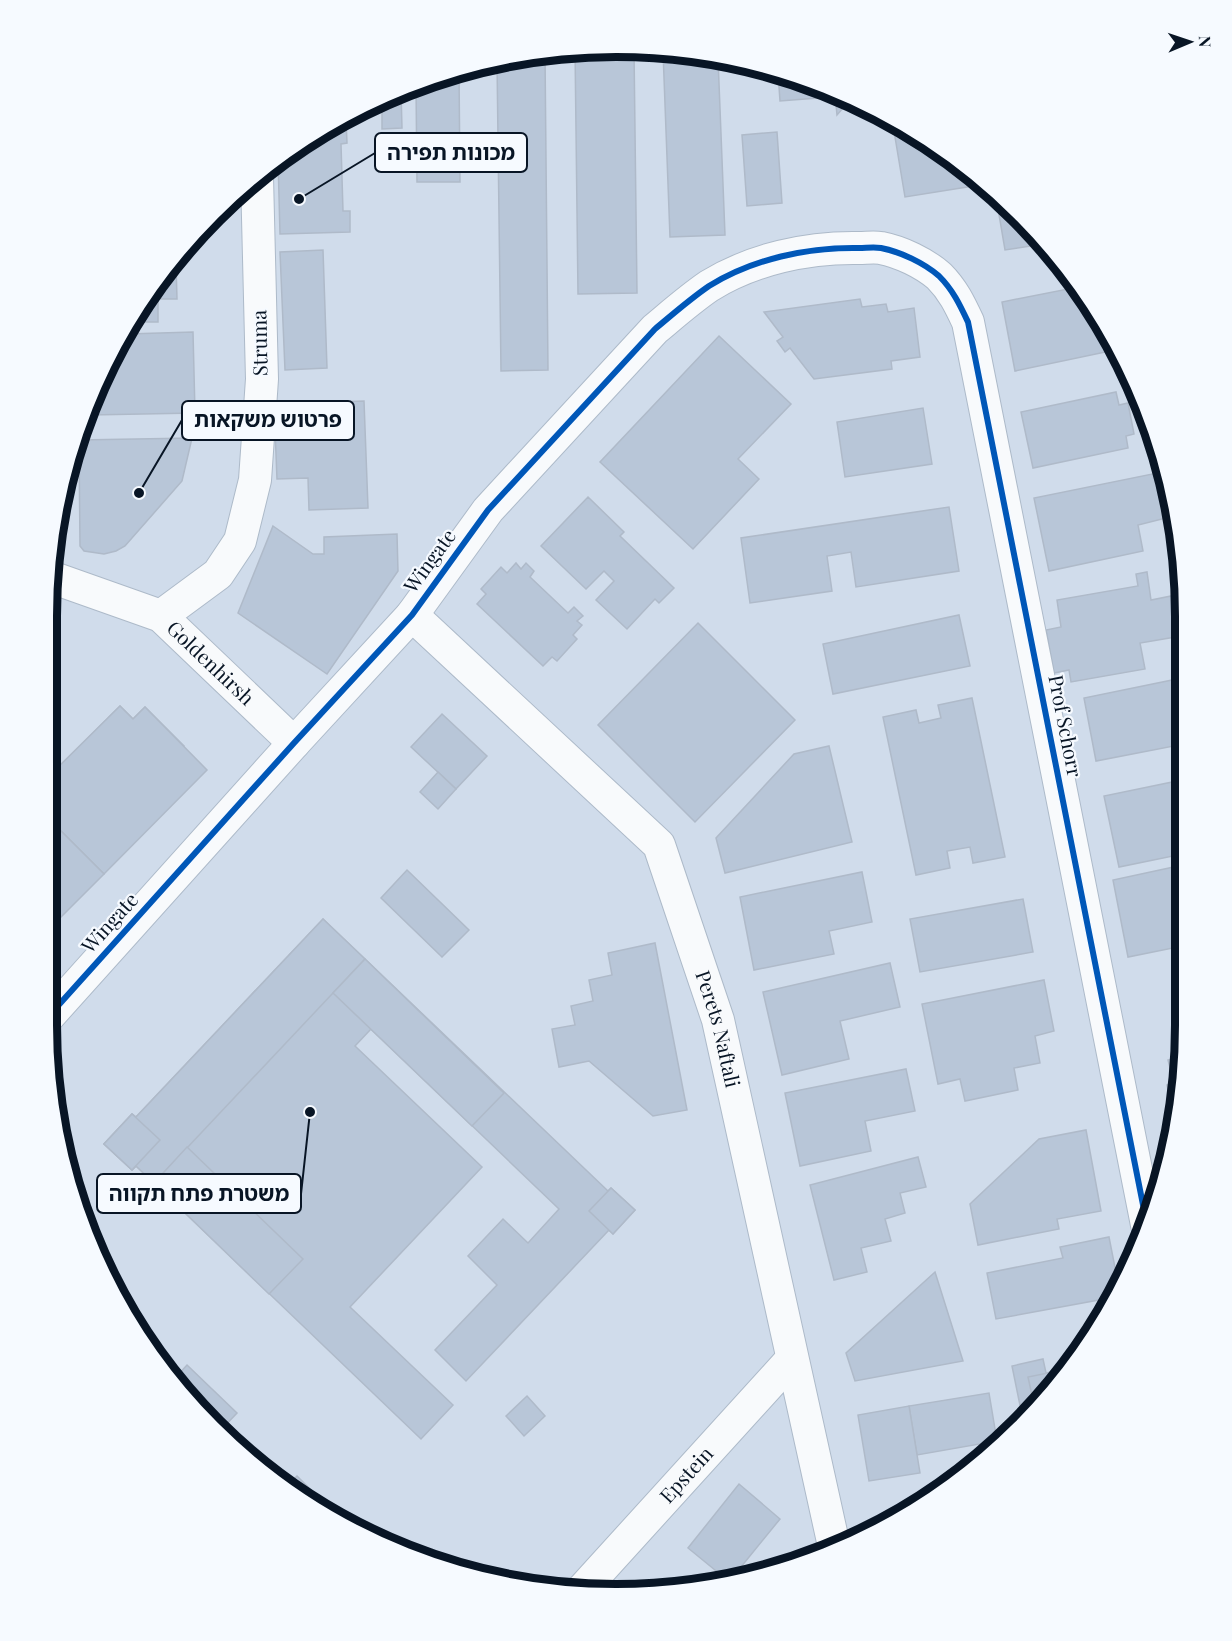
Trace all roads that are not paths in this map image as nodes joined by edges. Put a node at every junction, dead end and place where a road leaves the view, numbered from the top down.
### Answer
1 (257, 188) edge
2 (909, 257) joint
3 (58, 580) edge
4 (412, 615) junction
5 (161, 616) junction
6 (294, 743) junction
7 (57, 1006) edge
8 (1144, 1207) edge
9 (791, 1360) junction
10 (833, 1540) edge
11 (588, 1583) edge

1 - 5 street, Struma
2 - 4 street, Wingate
2 - 8 street, Prof Schorr
3 - 5 street, Goldenhirsh
4 - 6 street, Wingate
4 - 9 street, Perets Naftali
5 - 6 street, Goldenhirsh
6 - 7 street, Wingate
9 - 10 street, Perets Naftali
9 - 11 street, Epstein

